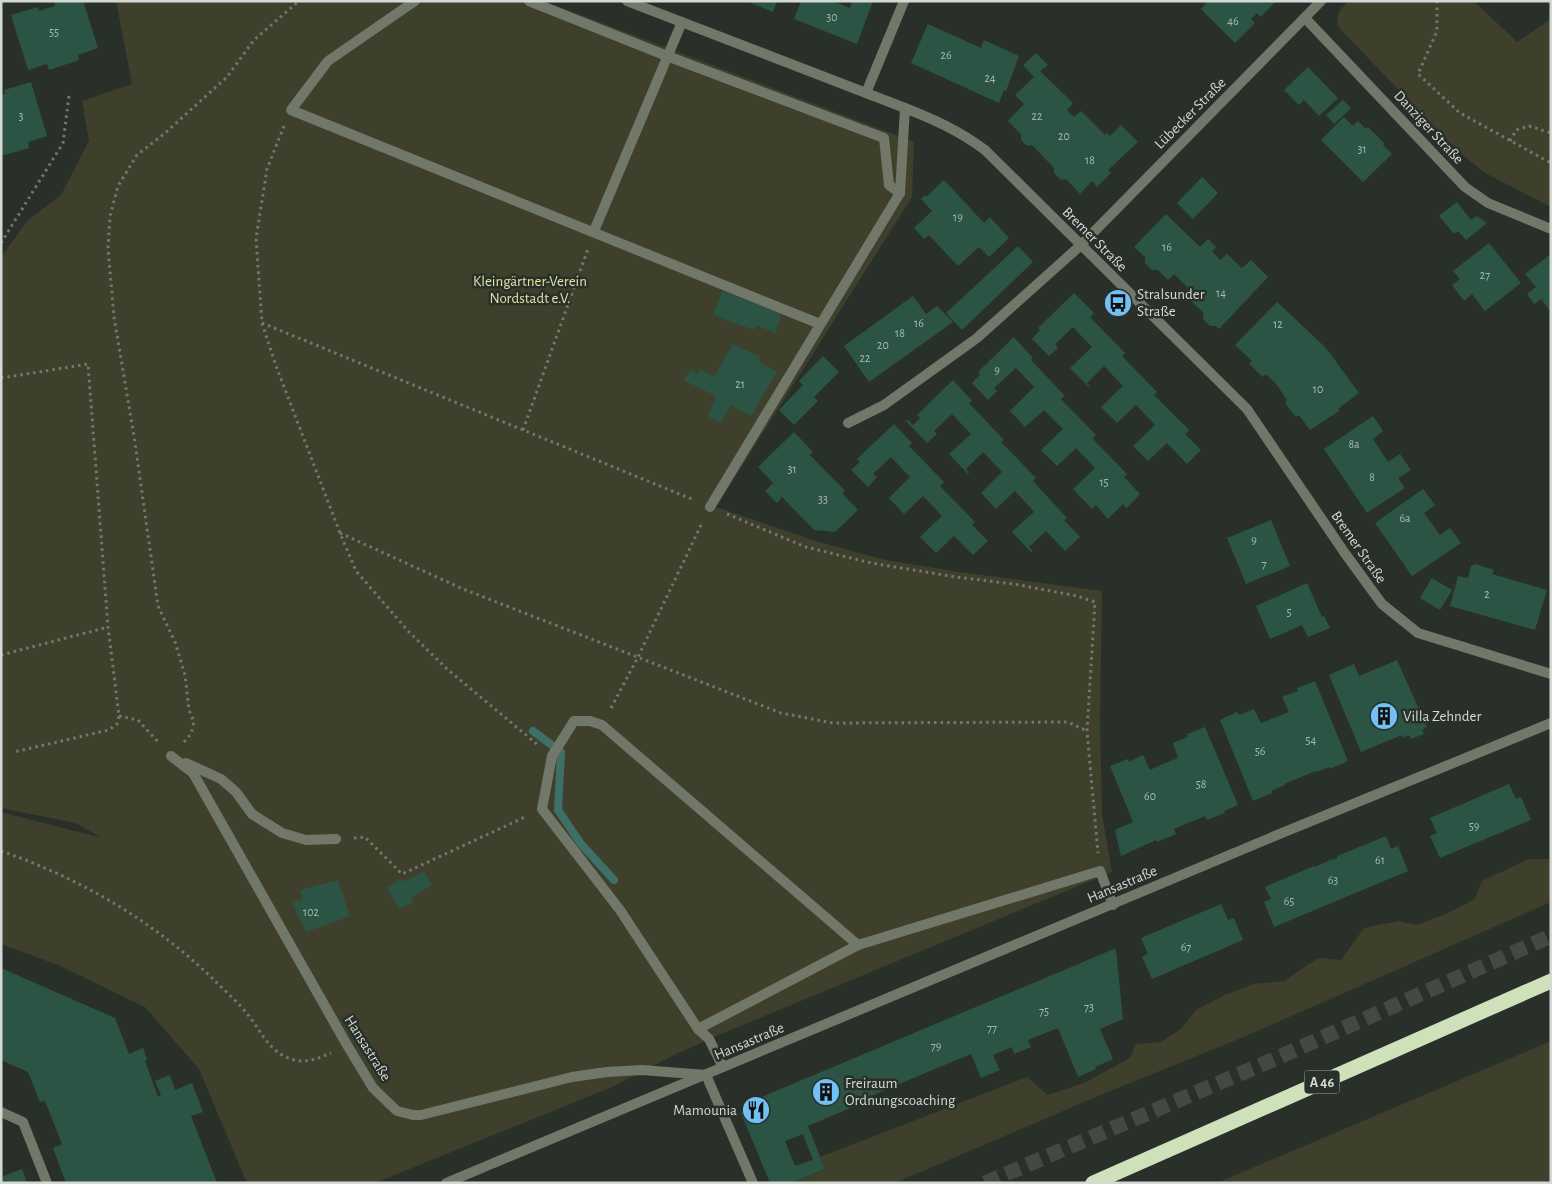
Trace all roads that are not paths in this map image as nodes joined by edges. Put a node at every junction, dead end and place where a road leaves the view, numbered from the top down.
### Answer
1 (415, 1) edge
2 (529, 1) edge
3 (627, 1) edge
4 (904, 1) edge
5 (1321, 1) edge
6 (1305, 18) junction
7 (682, 22) junction
8 (667, 56) junction
9 (866, 93) junction
10 (905, 108) junction
11 (900, 193) junction
12 (1551, 229) edge
13 (594, 232) junction
14 (1081, 245) junction
15 (820, 324) junction
16 (848, 423) dead end
17 (710, 507) road end
18 (1551, 674) edge
19 (1551, 723) edge
20 (336, 839) road end
21 (1113, 905) junction
22 (858, 946) junction
23 (1551, 981) edge
24 (698, 1029) junction
25 (723, 1067) junction
26 (706, 1075) junction
27 (1, 1112) edge
28 (47, 1183) edge
29 (446, 1183) edge
30 (753, 1183) edge
31 (1093, 1183) edge

1 - 13 street
2 - 8 street
3 - 7 street, Bremer Straße
4 - 9 street
5 - 6 street, Lübecker Straße
6 - 12 street, Danziger Straße
6 - 14 street, Lübecker Straße
7 - 8 street
7 - 9 street, Bremer Straße
8 - 11 street
8 - 13 street
9 - 10 street, Bremer Straße
10 - 11 street
10 - 14 street, Bremer Straße
11 - 15 street
13 - 15 street
14 - 16 street
14 - 18 street, Bremer Straße
15 - 17 street
19 - 21 street, Hansastraße
20 - 26 street, Hansastraße
21 - 22 street
21 - 25 street, Hansastraße
22 - 24 street
22 - 24 street
23 - 31 highway, A 46
24 - 25 street
25 - 26 street, Hansastraße
26 - 29 street, Hansastraße
26 - 30 street
27 - 28 street

